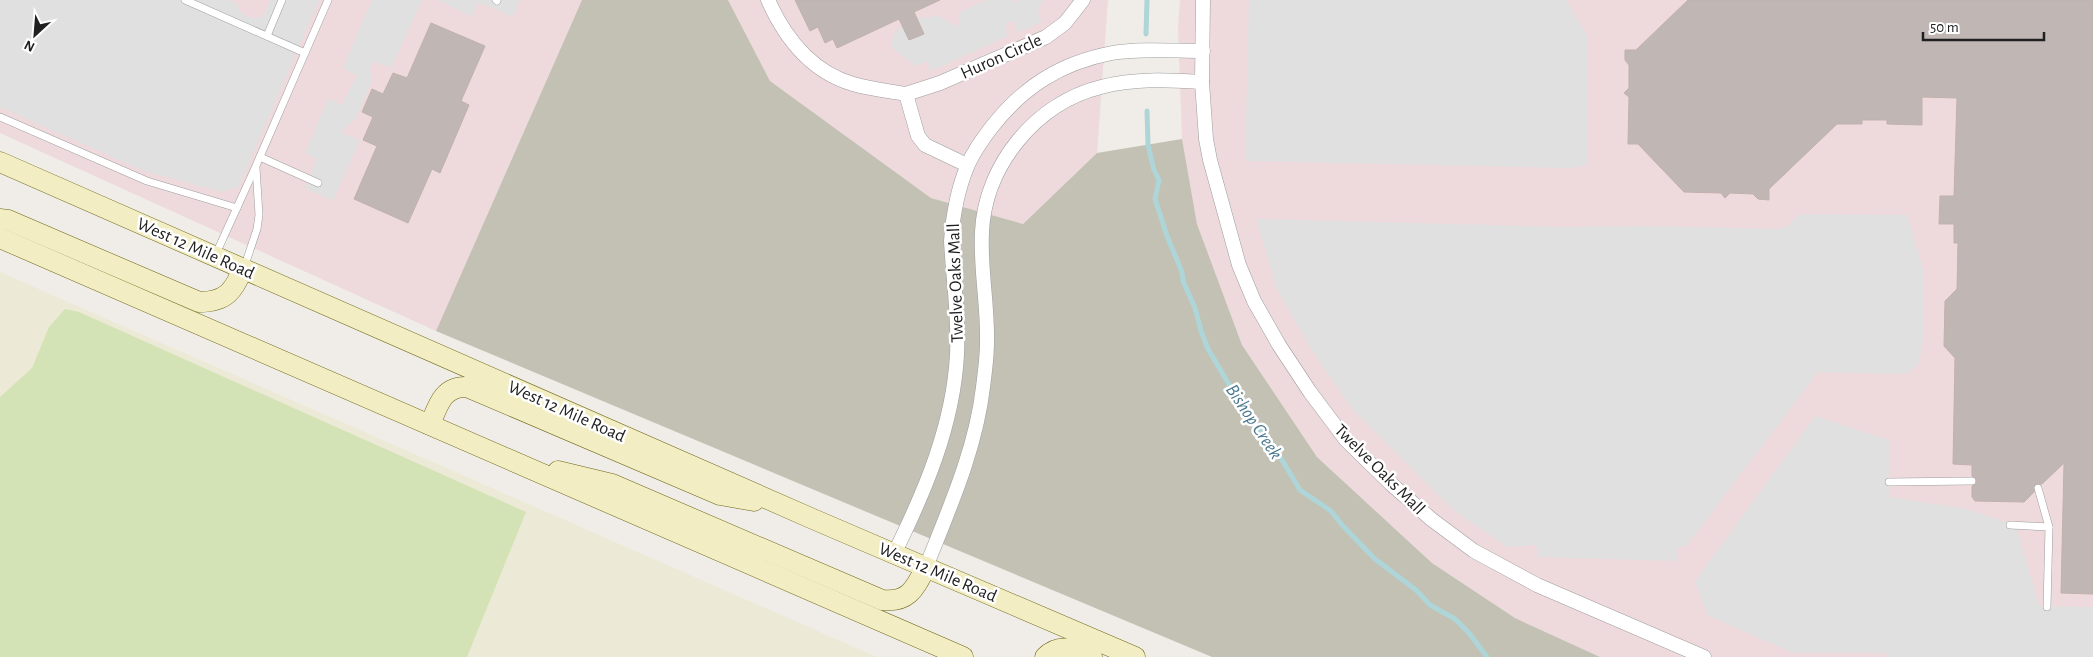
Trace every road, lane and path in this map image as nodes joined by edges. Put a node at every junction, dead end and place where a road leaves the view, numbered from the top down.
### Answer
1 (185, 0) edge
2 (282, 0) edge
3 (328, 0) edge
4 (768, 0) edge
5 (1082, 0) edge
6 (1203, 0) edge
7 (267, 36) junction
8 (1203, 51) junction
9 (305, 54) junction
10 (1202, 82) junction
11 (906, 94) junction
12 (0, 117) edge
13 (260, 157) junction
14 (0, 162) edge
15 (968, 165) junction
16 (256, 168) junction
17 (318, 183) dead end
18 (237, 208) junction
19 (0, 219) edge
20 (0, 238) edge
21 (214, 256) junction
22 (243, 268) junction
23 (430, 425) junction
24 (503, 457) junction
25 (1972, 481) dead end
26 (1889, 482) dead end
27 (2038, 488) dead end
28 (784, 506) junction
29 (2010, 525) dead end
30 (2049, 526) junction
31 (894, 554) junction
32 (926, 567) junction
33 (2047, 607) dead end
34 (938, 652) edge
35 (963, 657) edge
36 (1045, 657) edge
37 (1092, 657) edge
38 (1135, 657) edge
39 (1704, 657) edge

1 - 7 lane
2 - 7 lane
3 - 9 lane
4 - 11 street, Huron Circle
5 - 11 street, Huron Circle
6 - 8 street, Twelve Oaks Mall
7 - 9 lane
8 - 10 street, Twelve Oaks Mall
8 - 15 street, Twelve Oaks Mall
9 - 13 lane
10 - 32 street, Twelve Oaks Mall
10 - 39 street, Twelve Oaks Mall
11 - 15 street
12 - 18 lane
13 - 16 lane
13 - 17 lane
14 - 21 main road, West 12 Mile Road
15 - 31 street, Twelve Oaks Mall
16 - 18 lane
16 - 22 lane
18 - 21 lane
19 - 22 main road
20 - 23 main road
21 - 22 main road, West 12 Mile Road
22 - 28 main road, West 12 Mile Road
23 - 24 main road
23 - 28 main road
24 - 32 main road
24 - 34 main road
25 - 26 lane
27 - 30 lane
28 - 31 main road, West 12 Mile Road
29 - 30 lane
30 - 33 lane
31 - 32 main road, West 12 Mile Road
32 - 38 main road, West 12 Mile Road
34 - 35 main road
36 - 37 main road

